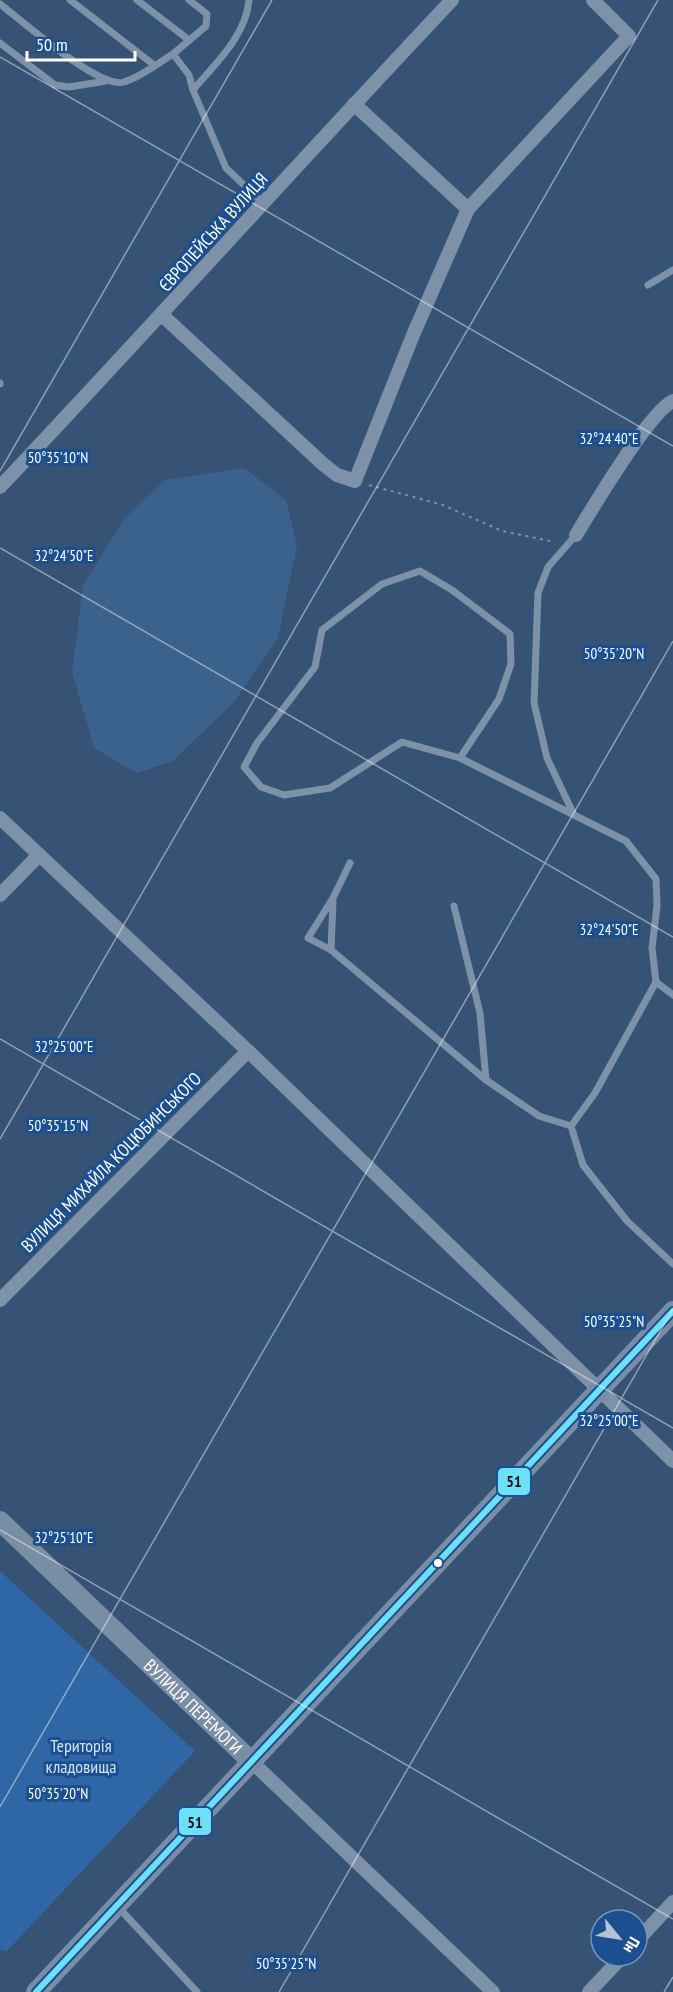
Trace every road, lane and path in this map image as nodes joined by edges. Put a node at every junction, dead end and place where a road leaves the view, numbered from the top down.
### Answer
1 (70, 0) edge
2 (137, 0) edge
3 (189, 0) edge
4 (249, 0) edge
5 (452, 0) edge
6 (593, 0) edge
7 (0, 4) edge
8 (189, 40) junction
9 (0, 43) edge
10 (173, 54) junction
11 (154, 65) junction
12 (106, 81) junction
13 (193, 90) junction
14 (354, 104) junction
15 (262, 202) junction
16 (468, 209) junction
17 (673, 270) edge
18 (648, 285) dead end
19 (162, 315) junction
20 (673, 401) edge
21 (355, 481) junction
22 (0, 487) edge
23 (576, 535) junction
24 (460, 758) junction
25 (574, 815) junction
26 (0, 819) edge
27 (39, 855) junction
28 (350, 863) dead end
29 (0, 895) edge
30 (333, 898) junction
31 (454, 906) dead end
32 (331, 950) junction
33 (656, 982) junction
34 (673, 995) edge
35 (248, 1051) junction
36 (486, 1080) junction
37 (571, 1126) junction
38 (673, 1264) edge
39 (0, 1300) edge
40 (673, 1311) edge
41 (599, 1389) junction
42 (673, 1461) edge
43 (0, 1521) edge
44 (252, 1762) junction
45 (673, 1902) edge
46 (116, 1906) junction
47 (649, 1928) edge
48 (612, 1968) edge
49 (36, 1992) edge
50 (196, 1992) edge
51 (493, 1992) edge
52 (590, 1992) edge

1 - 11 lane
2 - 8 lane
3 - 8 lane
4 - 13 lane
5 - 14 street, ЄВРОПЕЙСЬКА ВУЛИЦЯ
6 - 16 street
7 - 12 lane
8 - 10 lane
9 - 12 lane
10 - 11 lane
10 - 13 lane
11 - 12 lane
13 - 15 lane
14 - 15 street, ЄВРОПЕЙСЬКА ВУЛИЦЯ
14 - 16 street
15 - 19 street, ЄВРОПЕЙСЬКА ВУЛИЦЯ
16 - 21 street
17 - 18 lane
19 - 21 street
19 - 22 street, ЄВРОПЕЙСЬКА ВУЛИЦЯ
20 - 23 street
21 - 23 path
23 - 25 lane
24 - 24 lane
24 - 25 lane
25 - 33 lane
26 - 27 street
27 - 29 street
27 - 35 street
28 - 30 lane
30 - 32 lane
30 - 32 lane
31 - 36 lane
32 - 36 lane
33 - 34 lane
33 - 37 lane
35 - 39 street, ВУЛИЦЯ МИХАЙЛА КОЦЮБИНСЬКОГО
35 - 41 street
36 - 37 lane
37 - 38 lane
40 - 41 street
41 - 42 street
41 - 44 street
43 - 44 street, ВУЛИЦЯ ПЕРЕМОГИ
44 - 46 street
44 - 51 street, ВУЛИЦЯ ПЕРЕМОГИ
45 - 47 street
46 - 49 street
46 - 50 lane
48 - 52 street

